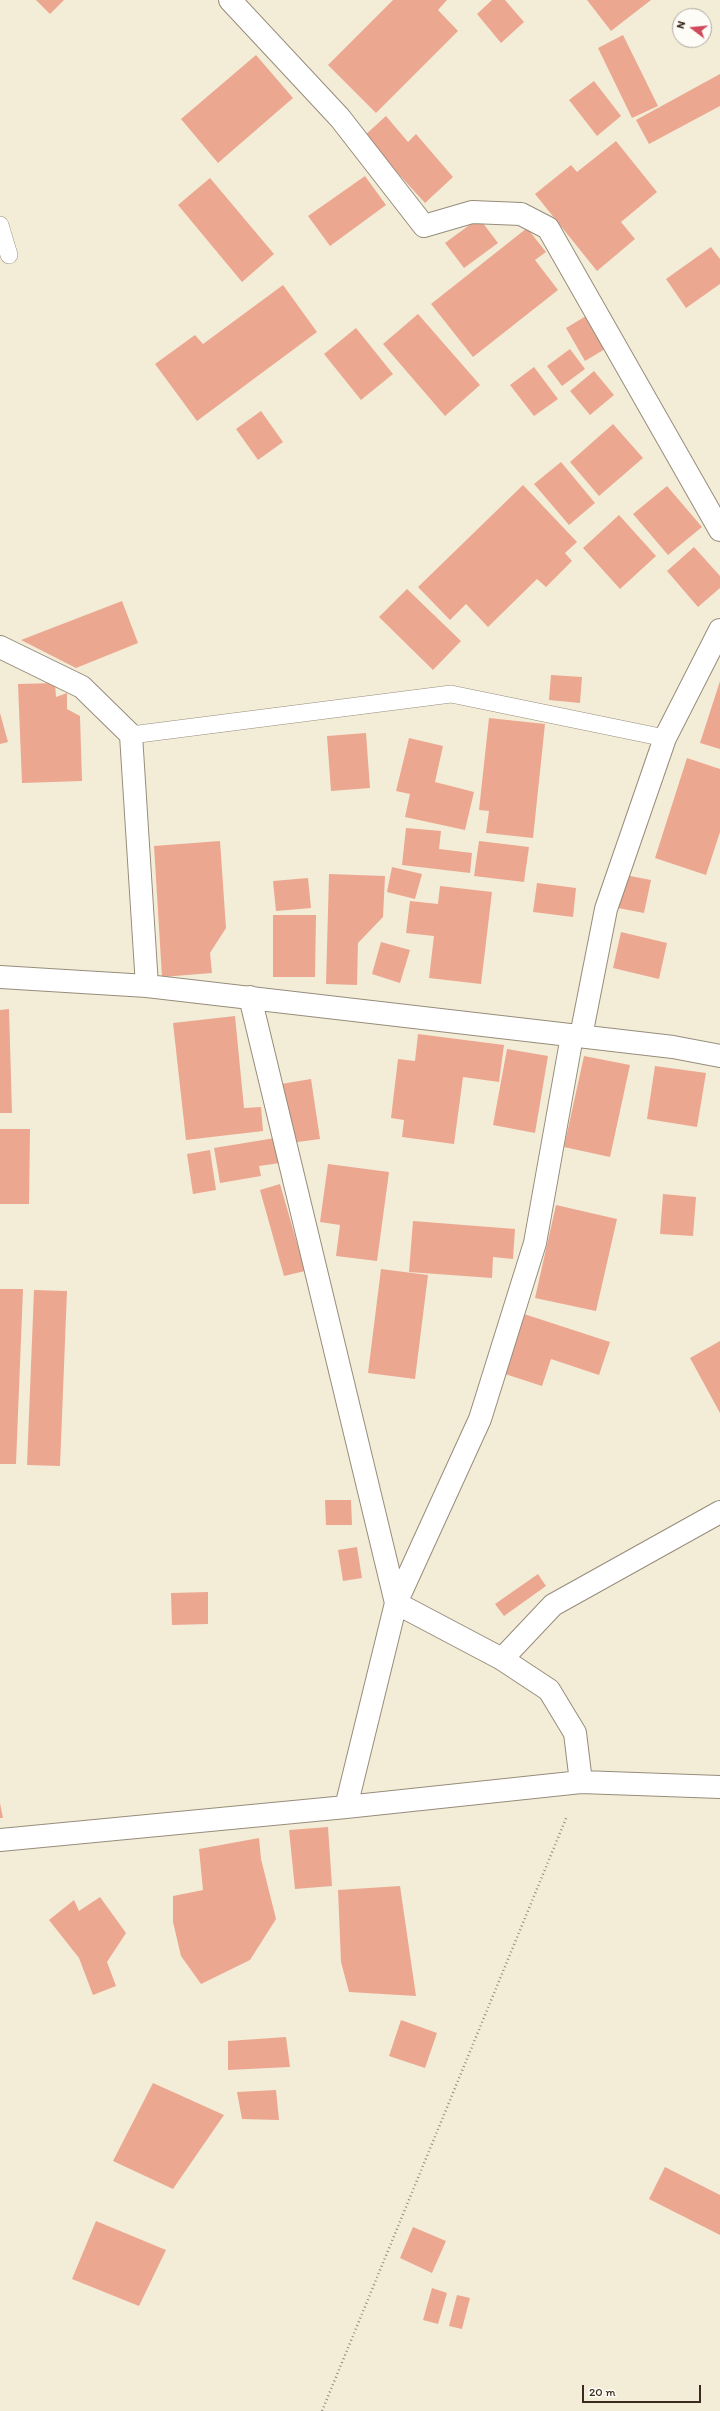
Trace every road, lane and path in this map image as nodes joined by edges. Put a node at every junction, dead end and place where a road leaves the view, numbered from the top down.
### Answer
1 (230, 0) edge
2 (0, 225) edge
3 (9, 255) dead end
4 (720, 530) edge
5 (718, 638) edge
6 (0, 647) edge
7 (131, 735) junction
8 (665, 738) junction
9 (0, 977) edge
10 (147, 986) junction
11 (250, 997) junction
12 (576, 1036) junction
13 (720, 1056) edge
14 (720, 1512) edge
15 (396, 1603) junction
16 (502, 1659) junction
17 (581, 1782) junction
18 (720, 1787) edge
19 (346, 1807) junction
20 (0, 1840) edge
21 (322, 2411) edge

1 - 4 street
2 - 3 lane
5 - 8 street
6 - 7 street
7 - 8 lane
7 - 10 street
8 - 12 street
9 - 10 street
10 - 11 street
11 - 12 street
11 - 15 street
12 - 13 street
12 - 15 street
14 - 16 street
15 - 16 street
15 - 19 street
16 - 17 street
17 - 18 street
17 - 19 street
17 - 21 path
19 - 20 street

